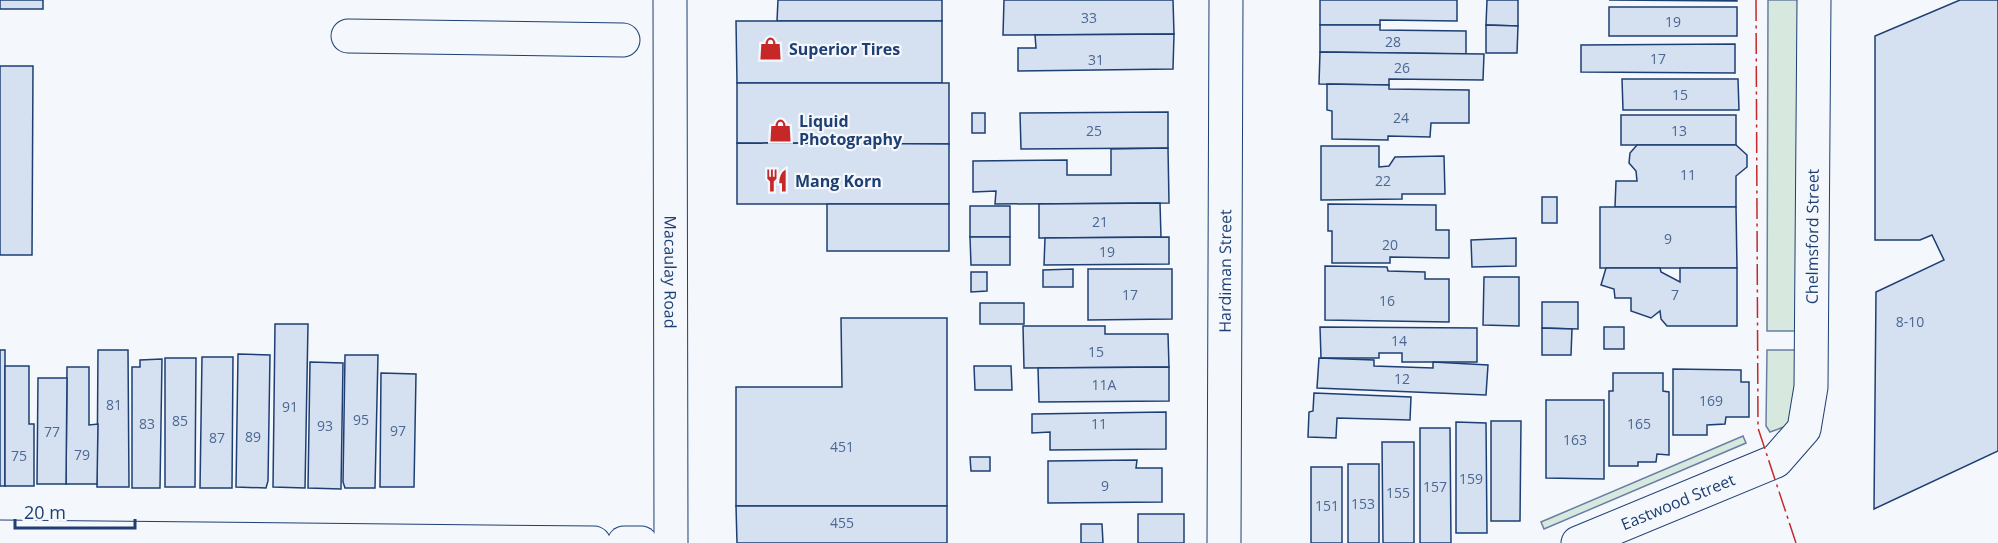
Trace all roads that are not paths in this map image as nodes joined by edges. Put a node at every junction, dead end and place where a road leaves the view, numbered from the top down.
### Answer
1 (670, 0) edge
2 (1226, 0) edge
3 (1815, 0) edge
4 (348, 36) dead end
5 (623, 40) dead end
6 (1776, 461) joint
7 (0, 537) edge
8 (594, 543) edge
9 (624, 543) edge
10 (641, 543) edge
11 (671, 543) edge
12 (1224, 543) edge
13 (1578, 543) edge

1 - 11 street, Macaulay Road
2 - 12 street, Hardiman Street
3 - 6 street, Chelmsford Street
4 - 5 street
6 - 13 street, Eastwood Street
7 - 8 street
9 - 10 street

